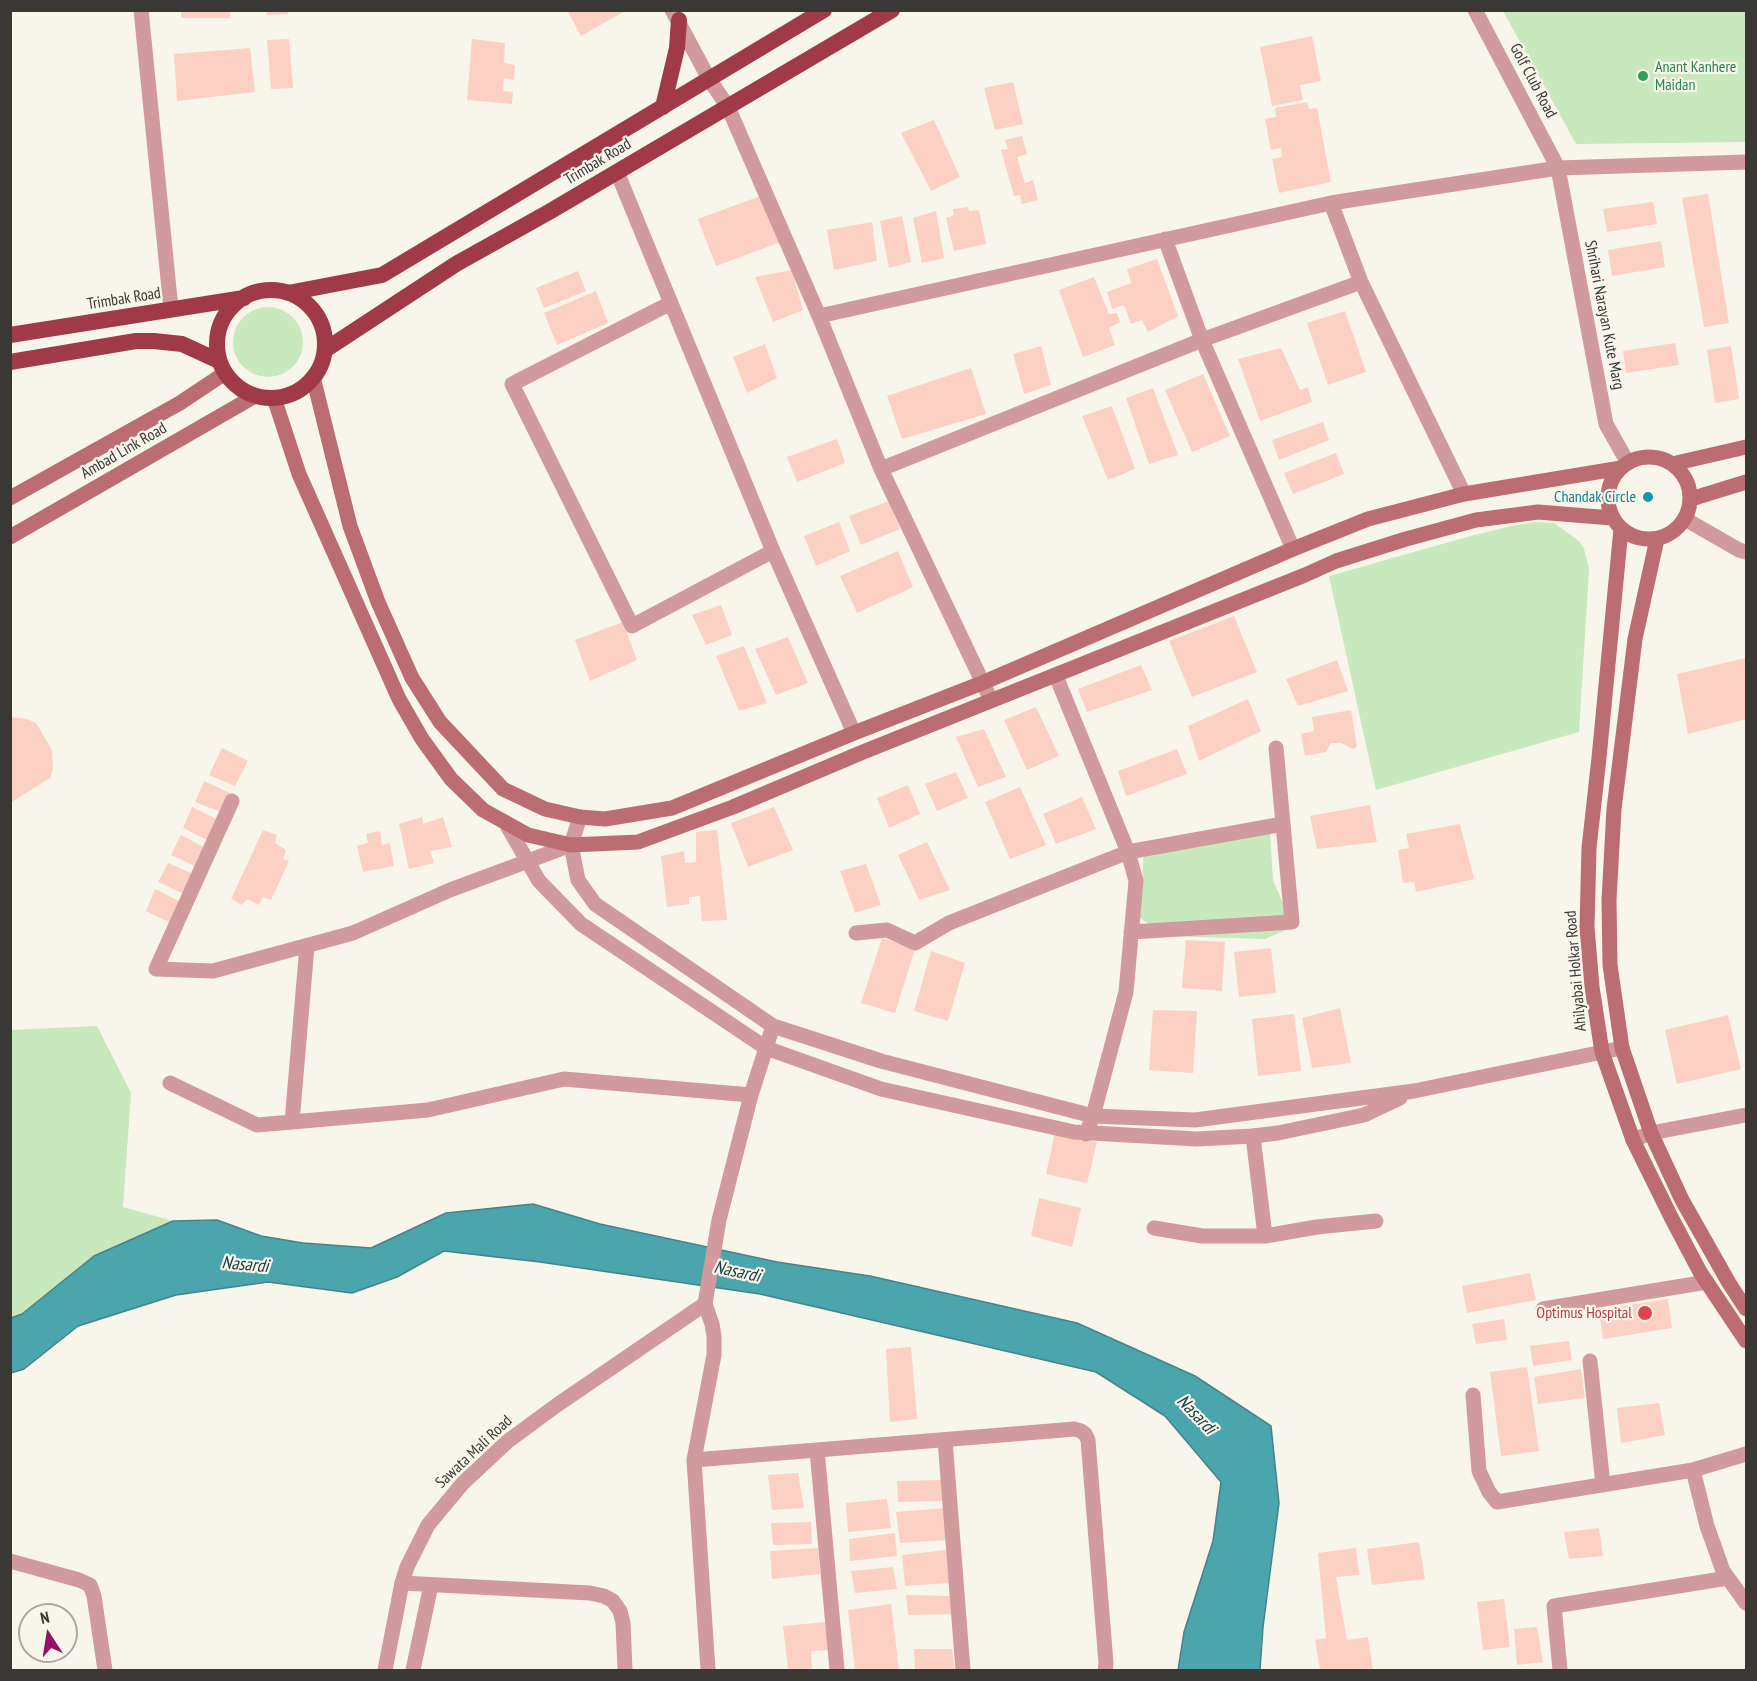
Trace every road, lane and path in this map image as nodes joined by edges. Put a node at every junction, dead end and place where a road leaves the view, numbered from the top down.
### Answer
1 (141, 10) edge
2 (825, 10) edge
3 (892, 10) edge
4 (1475, 10) edge
5 (676, 15) edge
6 (709, 79) junction
7 (663, 107) junction
8 (728, 107) junction
9 (1746, 162) edge
10 (1558, 168) junction
11 (617, 172) junction
12 (1331, 203) junction
13 (1165, 239) junction
14 (1361, 282) junction
15 (288, 294) junction
16 (244, 298) junction
17 (671, 303) junction
18 (171, 309) junction
19 (819, 316) junction
20 (10, 335) edge
21 (1202, 340) junction
22 (326, 350) junction
23 (10, 362) edge
24 (222, 367) junction
25 (313, 377) junction
26 (255, 396) junction
27 (274, 398) junction
28 (1746, 447) edge
29 (1672, 464) junction
30 (1624, 465) junction
31 (881, 469) junction
32 (1746, 482) edge
33 (1464, 494) junction
34 (10, 498) edge
35 (1690, 500) junction
36 (1685, 519) junction
37 (1617, 523) junction
38 (10, 537) edge
39 (1658, 539) junction
40 (1293, 549) junction
41 (773, 551) junction
42 (1746, 552) edge
43 (1056, 675) junction
44 (982, 683) junction
45 (991, 700) junction
46 (855, 733) junction
47 (1276, 748) dead end
48 (232, 801) dead end
49 (580, 817) junction
50 (505, 822) junction
51 (1282, 824) junction
52 (571, 845) junction
53 (1128, 852) junction
54 (527, 862) junction
55 (1131, 932) junction
56 (856, 933) dead end
57 (307, 946) junction
58 (773, 1026) junction
59 (1622, 1047) junction
60 (766, 1048) junction
61 (1602, 1052) junction
62 (170, 1083) dead end
63 (1414, 1091) junction
64 (751, 1095) junction
65 (1746, 1115) edge
66 (1093, 1116) junction
67 (292, 1122) junction
68 (1651, 1133) junction
69 (1086, 1134) junction
70 (1253, 1136) junction
71 (1633, 1140) junction
72 (1376, 1221) dead end
73 (1154, 1227) dead end
74 (1265, 1236) junction
75 (1707, 1282) junction
76 (705, 1304) junction
77 (1543, 1309) dead end
78 (1746, 1309) edge
79 (1746, 1341) edge
80 (1590, 1361) dead end
81 (1473, 1395) dead end
82 (945, 1440) junction
83 (817, 1450) junction
84 (1746, 1454) edge
85 (694, 1460) junction
86 (1693, 1470) junction
87 (1603, 1485) junction
88 (10, 1561) edge
89 (1728, 1578) junction
90 (402, 1583) junction
91 (431, 1585) junction
92 (1746, 1603) edge
93 (105, 1671) edge
94 (385, 1671) edge
95 (414, 1671) edge
96 (625, 1671) edge
97 (708, 1671) edge
98 (837, 1671) edge
99 (963, 1671) edge
100 (1105, 1671) edge
101 (1560, 1671) edge

1 - 18 street
2 - 6 highway, Trimbak Road
3 - 8 highway, Trimbak Road
4 - 10 street, Golf Club Road
5 - 6 street
5 - 7 highway
6 - 7 highway, Trimbak Road
6 - 8 street
7 - 15 highway, Trimbak Road
8 - 11 highway, Trimbak Road
8 - 19 street
9 - 10 street
10 - 12 street
10 - 30 street, Shrihari Narayan Kute Marg
11 - 17 street
11 - 22 highway, Trimbak Road
12 - 13 street
12 - 14 street
13 - 19 street
13 - 21 street
14 - 21 street
14 - 33 street
15 - 16 highway, Trimbak Road
15 - 22 highway
16 - 18 highway, Trimbak Road
16 - 24 highway
17 - 41 street
17 - 41 street
18 - 20 highway, Trimbak Road
19 - 31 street
21 - 31 street
21 - 40 street
22 - 25 highway
23 - 24 highway
24 - 26 highway
24 - 34 main road, Ambad Link Road
25 - 27 highway
25 - 49 main road
26 - 27 highway
26 - 38 main road, Ambad Link Road
27 - 50 main road
28 - 29 main road
29 - 30 main road
29 - 35 main road
30 - 33 main road
30 - 37 main road
31 - 44 street
32 - 35 main road
33 - 40 main road
35 - 36 main road
36 - 39 main road
36 - 42 street
37 - 39 main road
37 - 43 main road
37 - 61 main road, Ahilyabai Holkar Road
39 - 59 main road, Ahilyabai Holkar Road
40 - 44 main road
41 - 46 street
43 - 45 main road
43 - 53 street
44 - 45 street
44 - 46 main road
45 - 52 main road
46 - 49 main road
47 - 51 street
48 - 57 street
49 - 52 street
50 - 52 main road
50 - 54 street
51 - 53 street
51 - 55 street
52 - 54 street
52 - 58 street
53 - 55 street
53 - 56 street
54 - 57 street
54 - 60 street
55 - 66 street
57 - 67 street
58 - 60 street
58 - 66 street
59 - 61 street
59 - 68 main road, Ahilyabai Holkar Road
60 - 64 street
60 - 69 street
61 - 63 street
61 - 71 main road, Ahilyabai Holkar Road
62 - 67 street
63 - 66 street
63 - 70 street
64 - 67 street
64 - 76 street
65 - 68 street
66 - 69 street
68 - 71 street
68 - 78 main road, Ahilyabai Holkar Road
69 - 70 street
70 - 74 street
71 - 75 main road, Ahilyabai Holkar Road
72 - 74 street
73 - 74 street
75 - 77 street
75 - 79 main road, Ahilyabai Holkar Road
76 - 85 street
76 - 90 street, Sawata Mali Road
80 - 87 street
81 - 87 street
82 - 83 street
82 - 99 street
82 - 100 street
83 - 85 street
83 - 98 street
84 - 86 street
85 - 97 street
86 - 87 street
86 - 89 street
88 - 93 street
89 - 92 street
89 - 101 street
90 - 91 street
90 - 94 street, Sawata Mali Road
91 - 95 street
91 - 96 street

